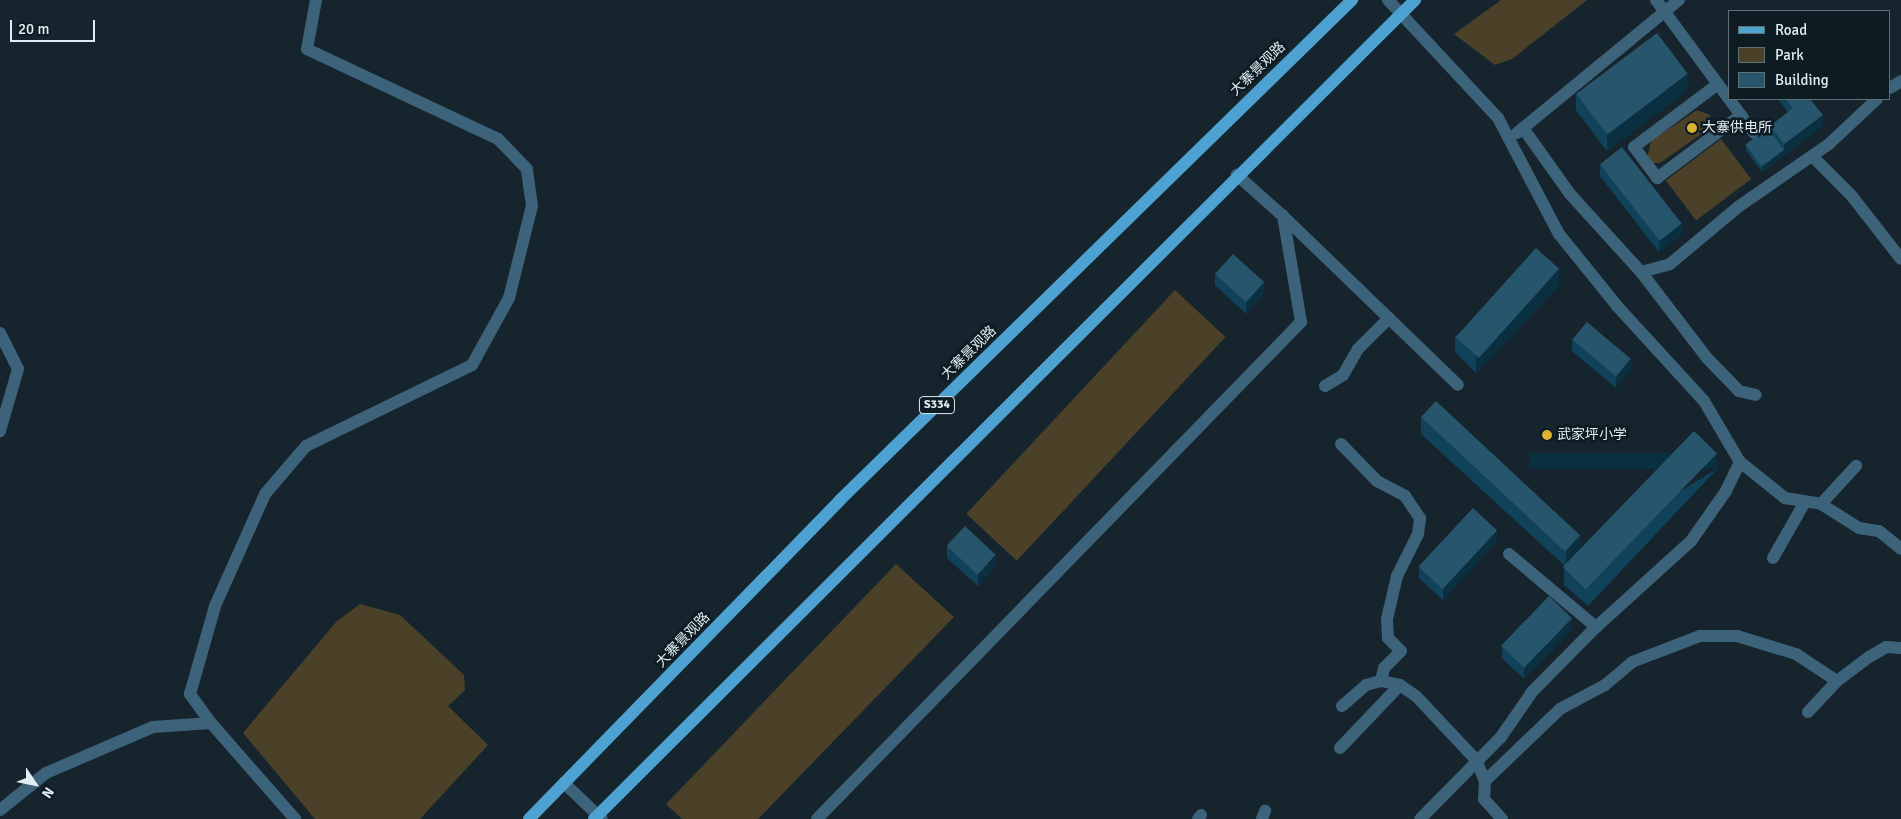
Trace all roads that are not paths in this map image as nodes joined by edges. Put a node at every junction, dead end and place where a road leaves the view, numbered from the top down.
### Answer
1 (316, 0) edge
2 (1352, 0) edge
3 (1388, 0) edge
4 (1415, 0) edge
5 (1679, 0) edge
6 (1660, 5) edge
7 (1399, 13) junction
8 (1718, 84) junction
9 (1728, 97) edge
10 (1730, 100) edge
11 (1876, 100) edge
12 (1741, 115) junction
13 (1523, 128) junction
14 (1754, 133) dead end
15 (1510, 140) junction
16 (1812, 156) junction
17 (1237, 175) junction
18 (1283, 216) junction
19 (1901, 259) edge
20 (1641, 272) junction
21 (1389, 318) junction
22 (0, 333) edge
23 (1458, 385) dead end
24 (1325, 386) dead end
25 (1756, 395) dead end
26 (0, 431) edge
27 (1342, 444) dead end
28 (1740, 462) junction
29 (1856, 466) dead end
30 (1805, 502) junction
31 (1821, 504) junction
32 (1901, 549) edge
33 (1509, 554) dead end
34 (1773, 558) dead end
35 (1596, 628) junction
36 (1901, 648) edge
37 (1381, 681) junction
38 (1837, 681) junction
39 (1400, 685) junction
40 (1342, 706) dead end
41 (1808, 712) dead end
42 (211, 723) junction
43 (1340, 748) dead end
44 (1476, 760) junction
45 (1484, 781) junction
46 (564, 783) junction
47 (0, 810) edge
48 (598, 818) edge
49 (295, 819) edge
50 (529, 819) edge
51 (817, 819) edge
52 (1420, 819) edge
53 (1502, 819) edge

1 - 42 street
2 - 46 main road, 大寨景观路 / S334
3 - 7 street
4 - 7 main road
5 - 6 street
6 - 8 street
6 - 13 street
7 - 15 street
7 - 17 main road
8 - 9 street
8 - 12 street
10 - 12 street
11 - 16 street
12 - 14 street
13 - 15 street
13 - 20 street
15 - 28 street
16 - 19 street
16 - 20 street
17 - 18 street
17 - 48 main road
18 - 21 street
18 - 51 street
20 - 25 street
21 - 23 street
21 - 24 street
22 - 26 street
27 - 37 street
28 - 30 street
28 - 35 street
29 - 31 street
30 - 31 street
30 - 34 street
31 - 32 street
33 - 35 street
35 - 44 street
36 - 38 street
37 - 39 street
37 - 40 street
38 - 41 street
38 - 45 street
39 - 43 street
39 - 44 street
42 - 47 street
42 - 49 street
44 - 45 street
44 - 52 street
45 - 53 street
46 - 48 street
46 - 50 main road, 大寨景观路 / S334

